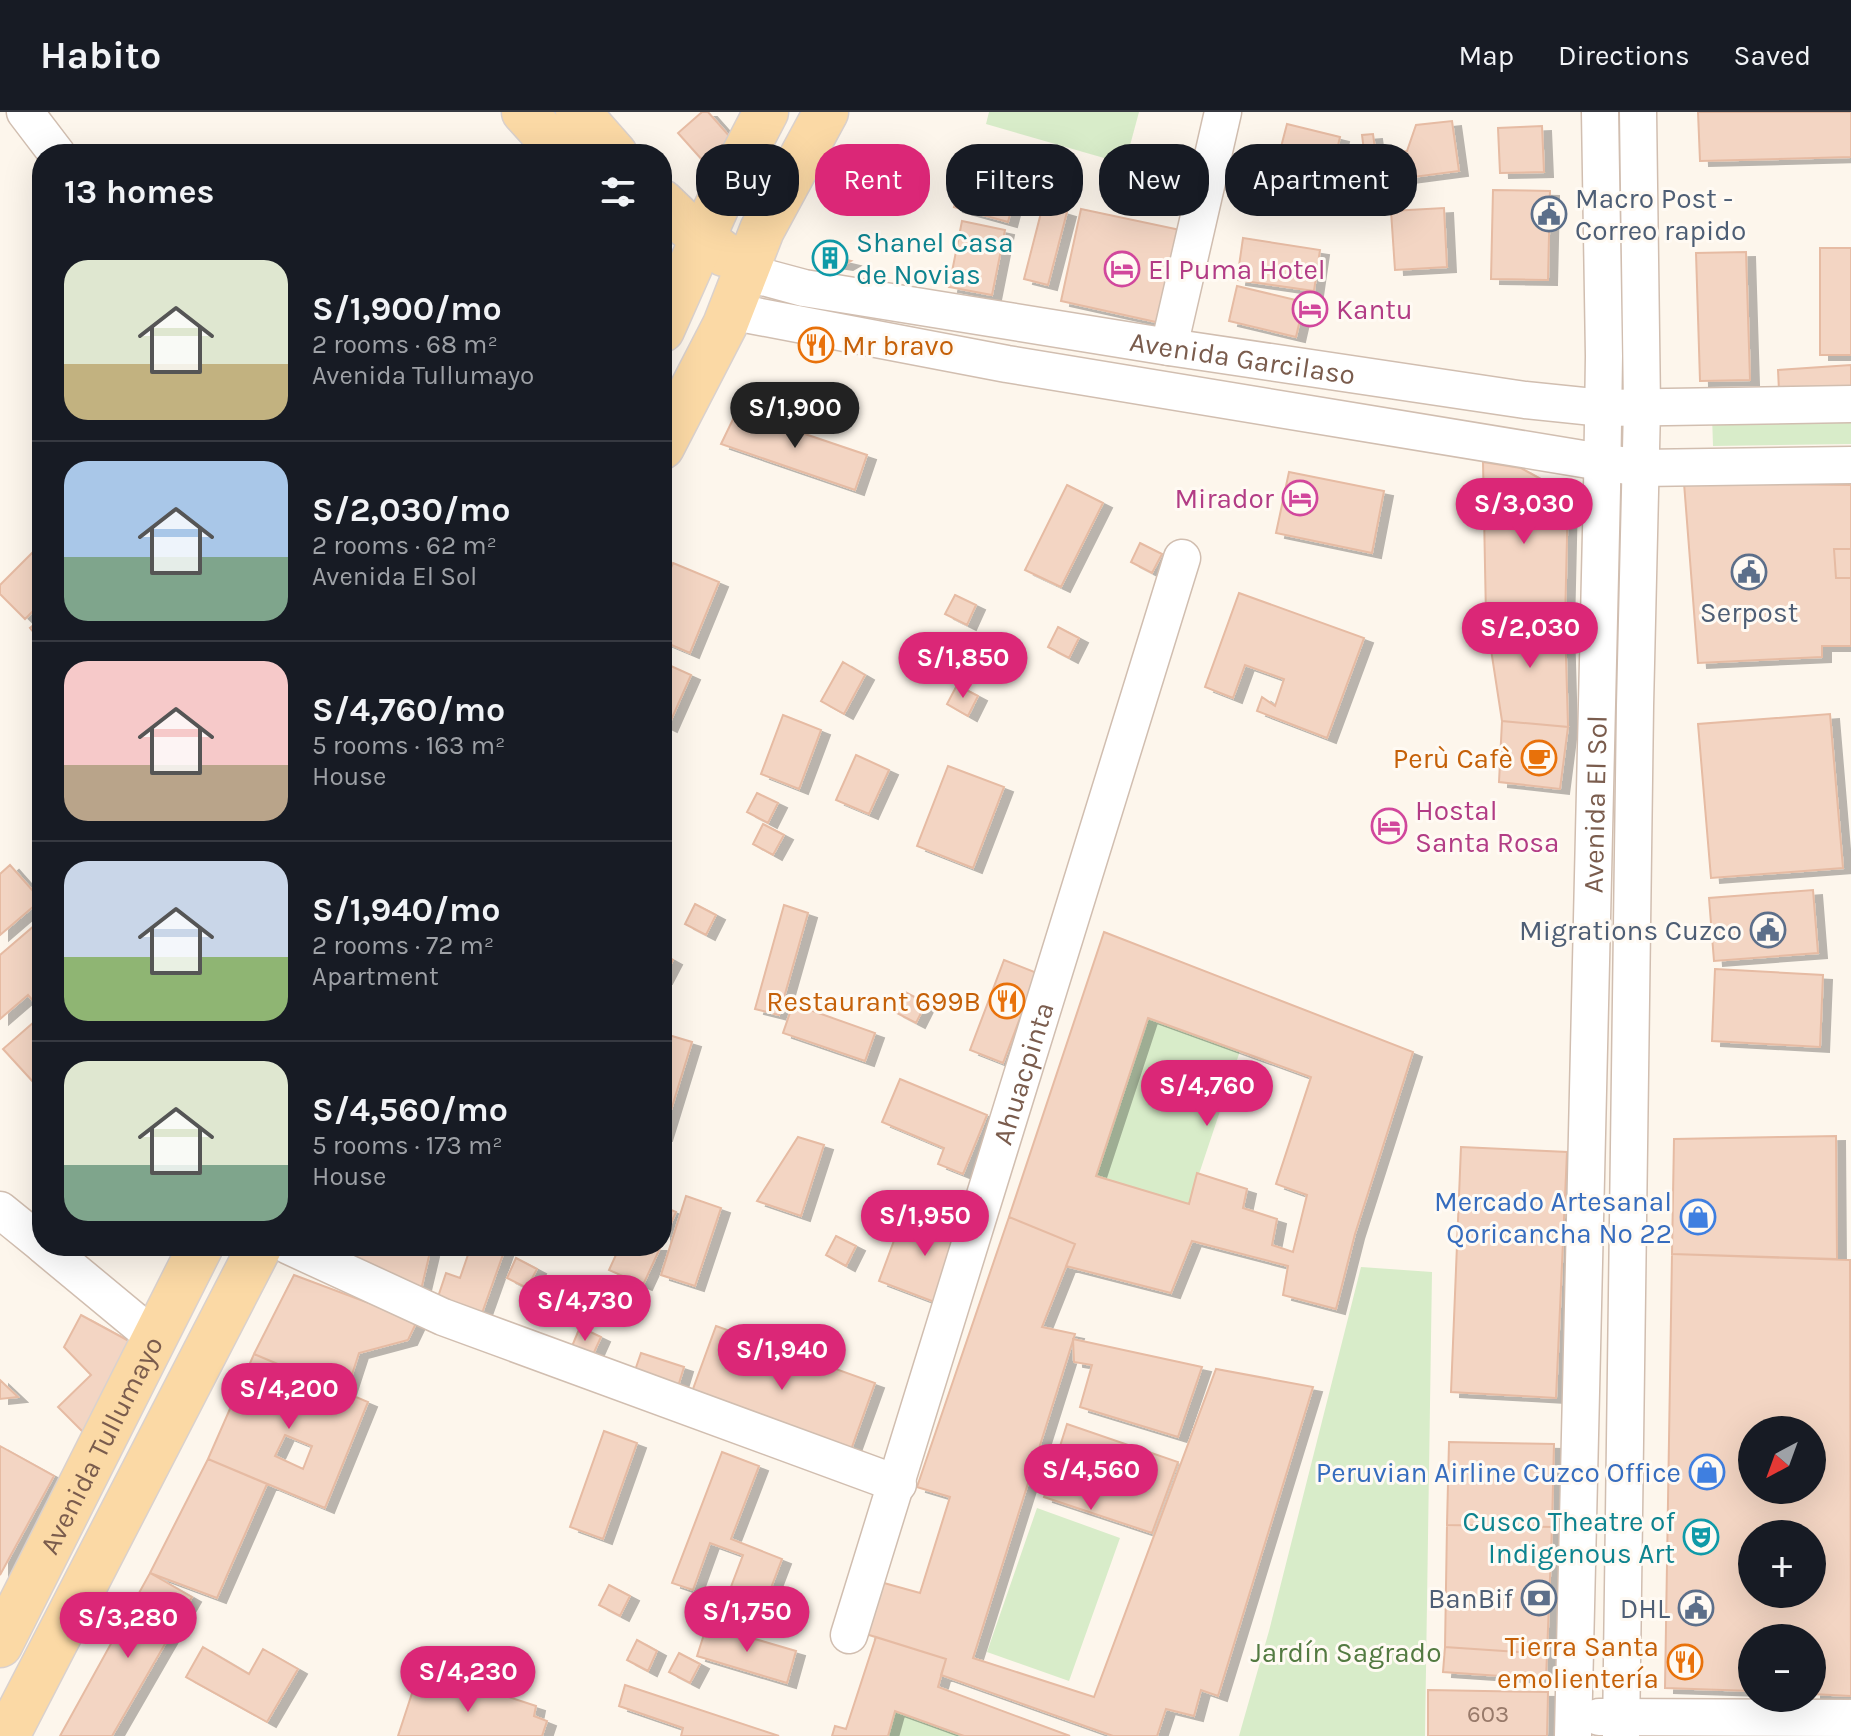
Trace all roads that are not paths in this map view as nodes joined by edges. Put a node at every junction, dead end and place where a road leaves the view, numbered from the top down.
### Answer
1 (25, 112) edge
2 (524, 112) edge
3 (578, 112) edge
4 (766, 112) edge
5 (826, 112) edge
6 (1223, 112) edge
7 (1600, 112) edge
8 (1638, 112) edge
9 (49, 144) edge
10 (553, 144) edge
11 (606, 144) edge
12 (672, 206) edge
13 (710, 223) junction
14 (740, 287) junction
15 (672, 294) edge
16 (1169, 347) junction
17 (1851, 404) edge
18 (1642, 407) junction
19 (1603, 408) junction
20 (672, 426) edge
21 (1601, 462) junction
22 (1851, 465) edge
23 (1641, 468) junction
24 (1182, 558) dead end
25 (0, 1210) edge
26 (32, 1236) edge
27 (56, 1256) edge
28 (196, 1256) edge
29 (255, 1256) edge
30 (311, 1256) edge
31 (155, 1338) junction
32 (898, 1484) junction
33 (849, 1635) dead end
34 (0, 1645) edge
35 (1851, 1718) edge
36 (1574, 1726) edge
37 (1621, 1727) edge
38 (7, 1736) edge

1 - 9 street
2 - 10 main road
3 - 11 main road
4 - 13 main road
5 - 14 main road
6 - 16 street
7 - 19 street, Avenida El Sol
8 - 18 street, Avenida El Sol
12 - 13 main road, Avenida Garcilaso
13 - 14 main road, Avenida Garcilaso
13 - 15 main road
14 - 15 main road, Avenida Garcilaso
14 - 16 street, Avenida Garcilaso
14 - 20 main road
14 - 21 street, Avenida Garcilaso
16 - 19 street, Avenida Garcilaso
17 - 18 street, Avenida Garcilaso
18 - 19 street, Avenida Garcilaso
18 - 23 street, Avenida El Sol
19 - 21 street, Avenida El Sol
21 - 23 street, Avenida Garcilaso
21 - 36 street, Avenida El Sol
22 - 23 street, Avenida Garcilaso
23 - 37 street, Avenida El Sol
24 - 32 street, Ahuacpinta
25 - 26 street
27 - 31 street
28 - 31 main road, Avenida Tullumayo
29 - 38 main road, Avenida Tullumayo
30 - 32 street
31 - 34 main road, Avenida Tullumayo
32 - 33 street, Ahuacpinta
35 - 37 street
36 - 37 street

